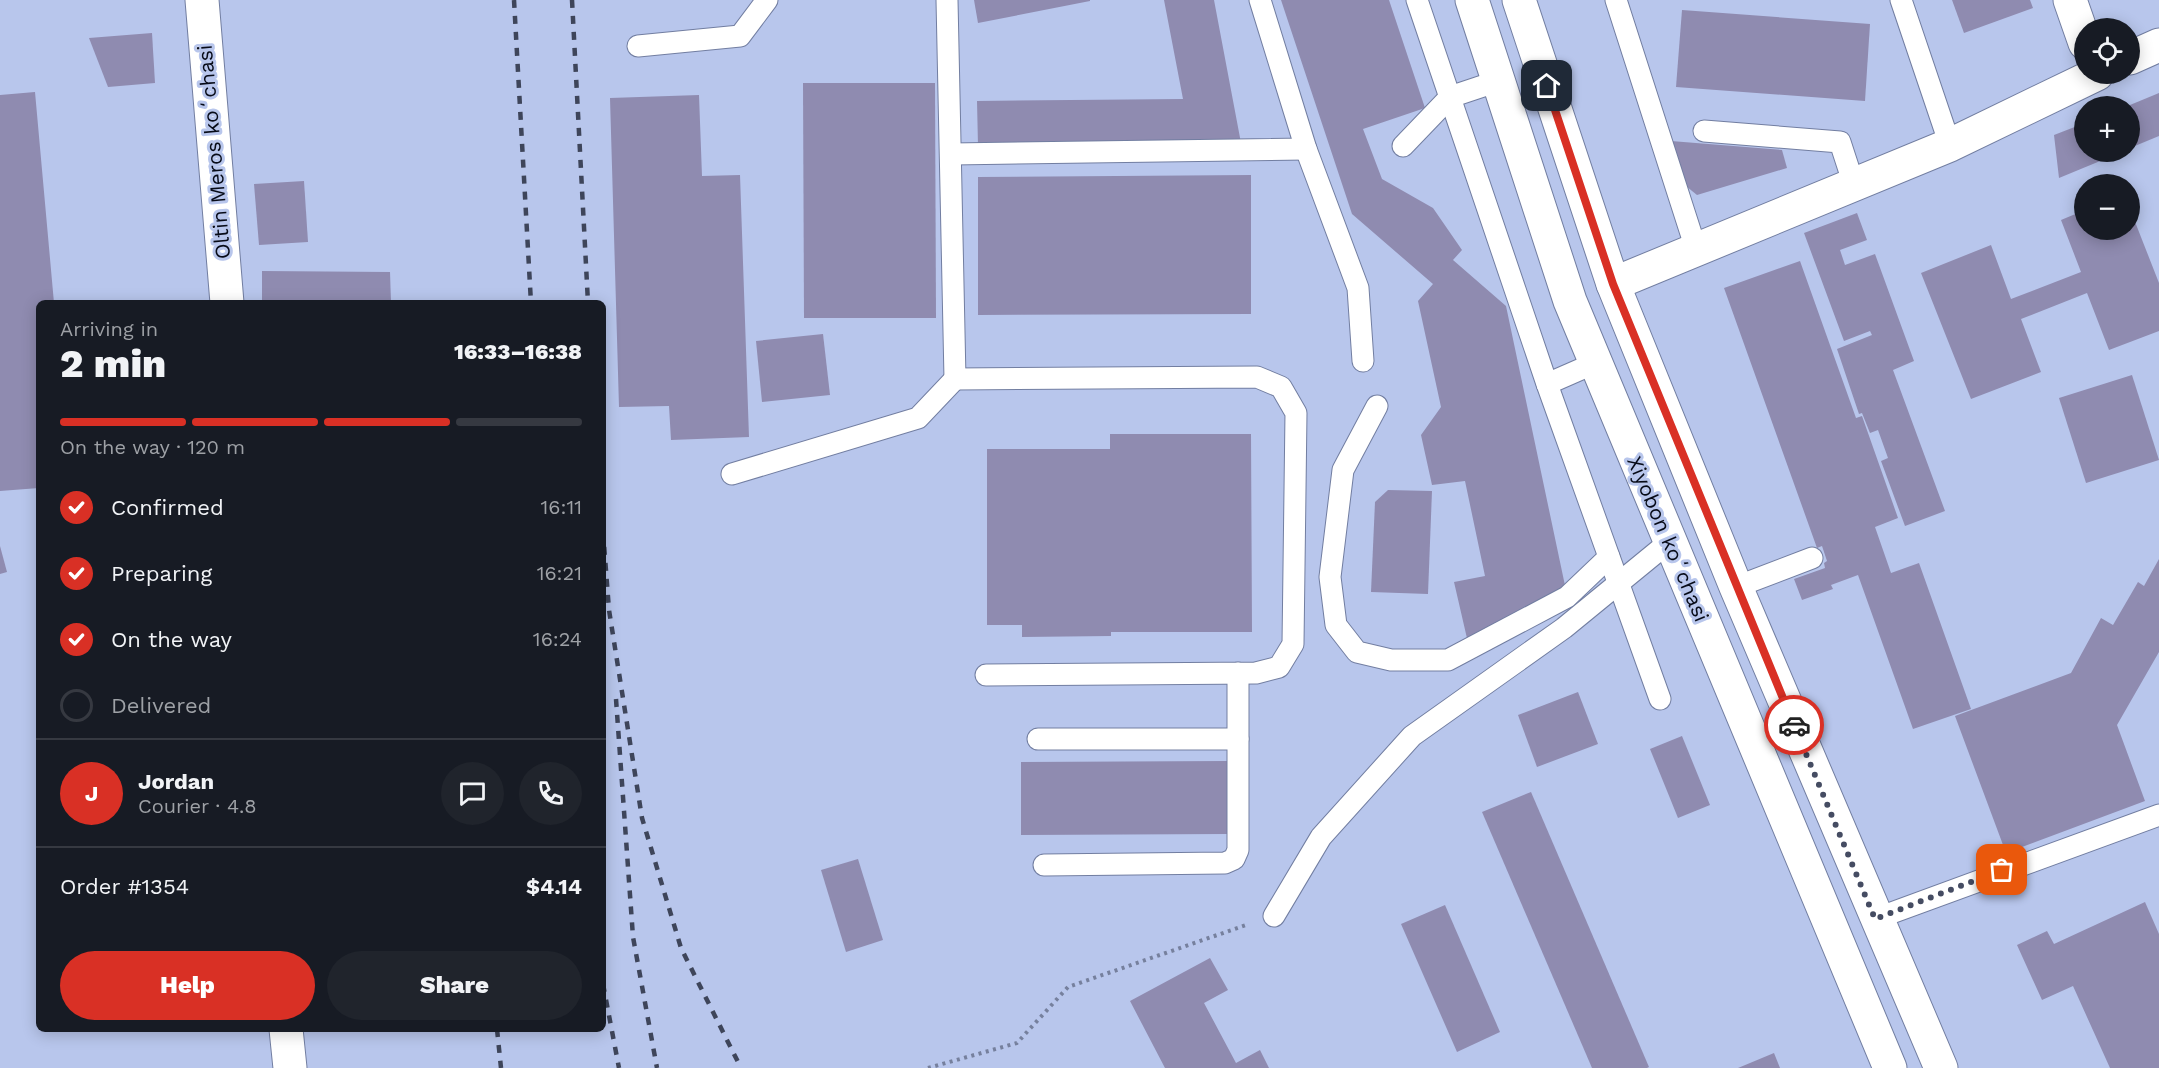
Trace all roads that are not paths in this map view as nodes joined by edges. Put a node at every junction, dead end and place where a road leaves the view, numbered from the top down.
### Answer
1 (202, 0) edge
2 (767, 0) edge
3 (947, 0) edge
4 (1260, 0) edge
5 (1417, 0) edge
6 (1472, 0) edge
7 (1519, 0) edge
8 (1616, 0) edge
9 (1901, 0) edge
10 (2070, 0) edge
11 (2076, 18) edge
12 (2159, 45) edge
13 (638, 46) dead end
14 (2140, 54) edge
15 (1498, 81) junction
16 (2075, 84) edge
17 (1450, 97) junction
18 (1704, 130) dead end
19 (1950, 145) junction
20 (1403, 146) dead end
21 (1306, 149) junction
22 (952, 154) junction
23 (1854, 184) junction
24 (1696, 249) junction
25 (1613, 284) junction
26 (227, 300) edge
27 (1363, 361) dead end
28 (1595, 363) junction
29 (955, 379) junction
30 (1547, 384) junction
31 (1377, 406) dead end
32 (732, 474) dead end
33 (1669, 542) junction
34 (1609, 557) junction
35 (1812, 558) dead end
36 (1617, 582) junction
37 (1736, 587) junction
38 (1238, 673) junction
39 (987, 675) dead end
40 (1660, 699) dead end
41 (1038, 739) dead end
42 (1238, 739) junction
43 (2159, 815) edge
44 (1044, 865) dead end
45 (1274, 916) road end
46 (1875, 919) junction
47 (1834, 937) junction
48 (286, 1032) edge
49 (290, 1068) edge
50 (1890, 1068) edge
51 (1941, 1068) edge

1 - 26 main road, Oltin Meros koʻchasi
2 - 13 lane
3 - 22 lane
4 - 21 lane
5 - 17 lane
6 - 15 main road, Xiyobon koʻchasi
7 - 25 main road, Xiyobon koʻchasi
8 - 24 lane
9 - 19 lane
10 - 11 main road
12 - 14 main road
15 - 17 lane
15 - 28 main road, Xiyobon koʻchasi
16 - 19 main road
17 - 20 lane
17 - 30 lane
18 - 23 lane
19 - 23 main road
21 - 22 lane
21 - 27 lane
22 - 29 lane
23 - 24 main road
24 - 25 main road
25 - 37 main road, Xiyobon koʻchasi
28 - 30 lane
28 - 33 main road, Xiyobon koʻchasi
29 - 32 lane
29 - 38 lane
30 - 34 lane
31 - 34 lane
33 - 36 lane
33 - 47 main road, Xiyobon koʻchasi
34 - 36 lane
35 - 37 lane
36 - 40 lane
36 - 45 lane
37 - 46 main road, Xiyobon koʻchasi
38 - 39 lane
38 - 42 lane
41 - 42 lane
42 - 44 lane
43 - 46 lane
46 - 47 main road
46 - 51 main road, Xiyobon koʻchasi
47 - 50 main road, Xiyobon koʻchasi
48 - 49 main road

